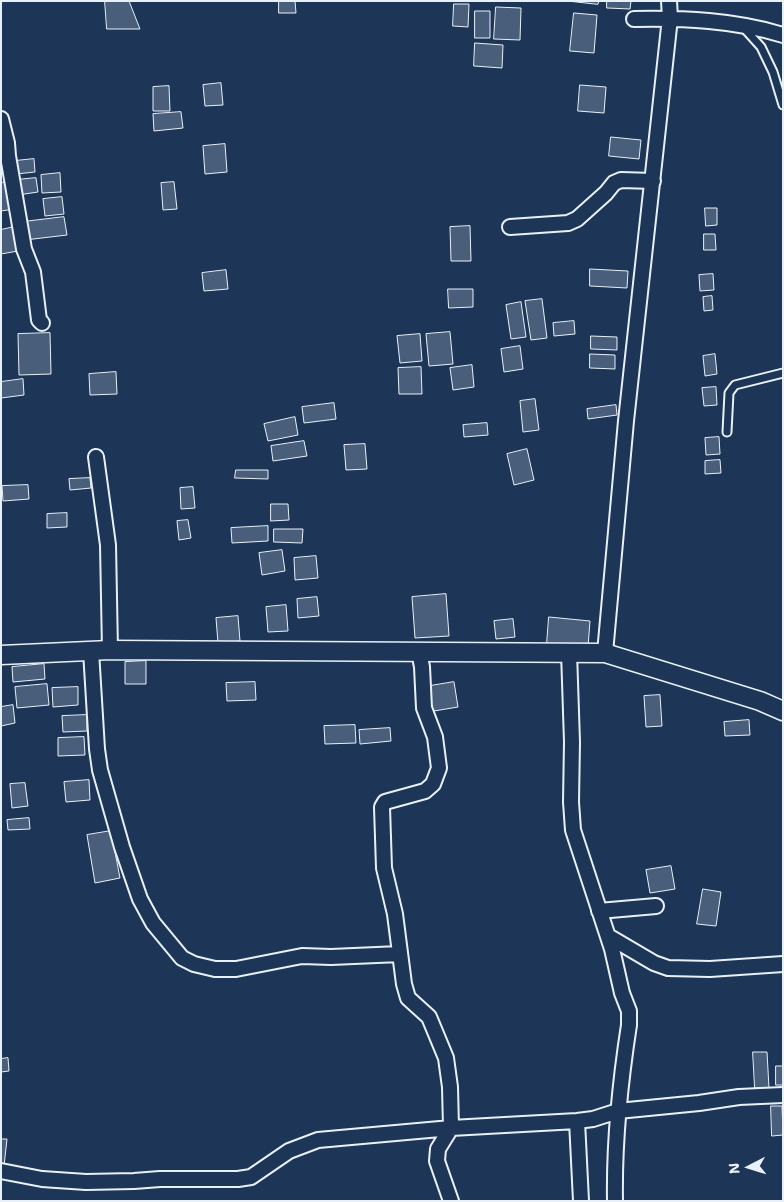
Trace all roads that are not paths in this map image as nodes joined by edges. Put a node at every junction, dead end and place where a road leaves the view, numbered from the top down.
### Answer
1 (669, 1) edge
2 (670, 18) junction
3 (634, 19) dead end
4 (741, 25) junction
5 (783, 35) edge
6 (783, 105) edge
7 (1, 119) edge
8 (653, 181) junction
9 (510, 227) dead end
10 (42, 323) dead end
11 (783, 374) edge
12 (727, 432) dead end
13 (96, 456) dead end
14 (110, 650) junction
15 (91, 651) junction
16 (419, 651) junction
17 (569, 652) junction
18 (604, 653) junction
19 (1, 655) edge
20 (783, 711) edge
21 (656, 906) dead end
22 (599, 911) junction
23 (608, 936) junction
24 (400, 954) junction
25 (783, 964) edge
26 (783, 1095) edge
27 (618, 1111) junction
28 (577, 1120) junction
29 (451, 1128) junction
30 (1, 1171) edge
31 (451, 1201) edge
32 (581, 1201) edge
33 (615, 1201) edge

1 - 2 street
2 - 3 street
2 - 4 street
2 - 8 street
4 - 5 street
4 - 6 lane
7 - 10 street
8 - 9 street
8 - 18 street
11 - 12 lane
13 - 14 street
14 - 15 street
14 - 16 street
15 - 19 street
15 - 24 street
16 - 17 street
16 - 24 street
17 - 18 street
17 - 22 street
18 - 20 street
21 - 22 street
22 - 23 street
23 - 25 street
23 - 27 street
24 - 29 street
26 - 27 street
27 - 28 street
27 - 33 street
28 - 29 street
28 - 32 street
29 - 30 street
29 - 31 street

